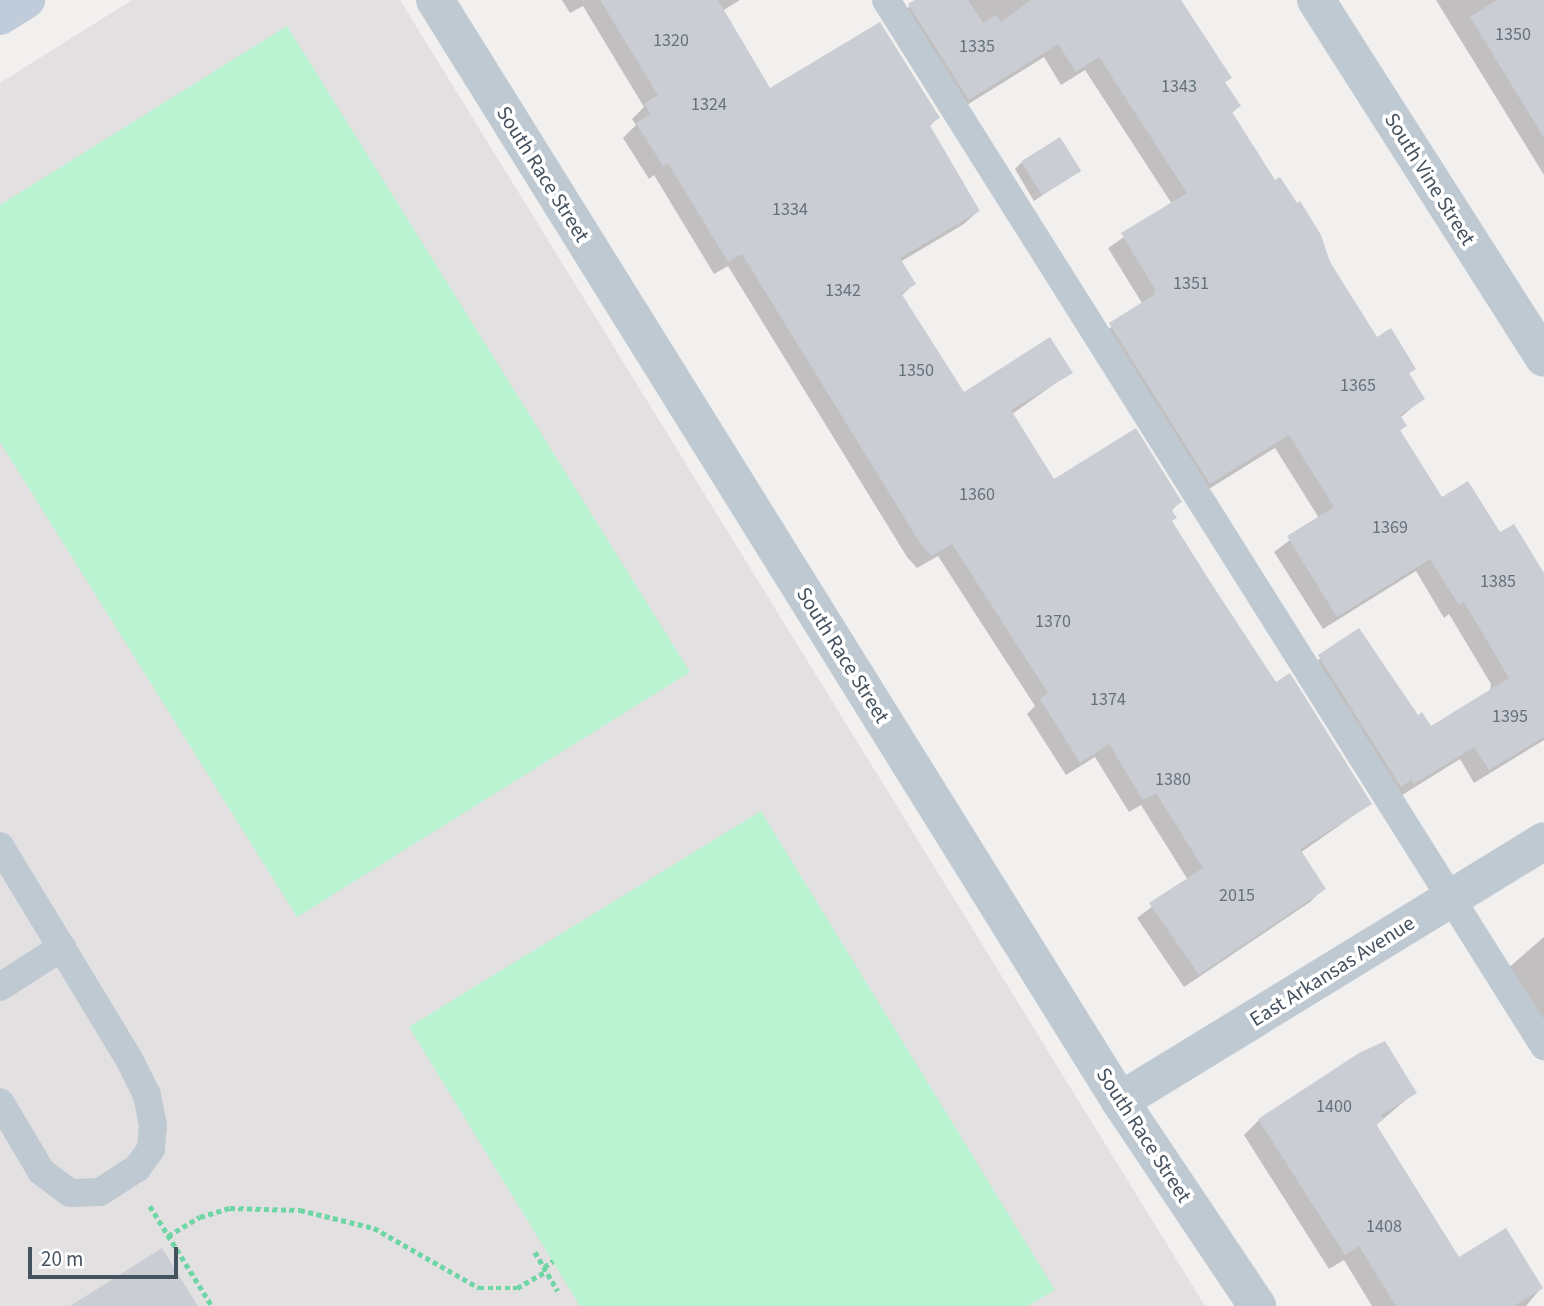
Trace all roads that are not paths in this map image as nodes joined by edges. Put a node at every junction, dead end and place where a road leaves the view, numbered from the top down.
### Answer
1 (26, 0) edge
2 (435, 0) edge
3 (886, 0) edge
4 (1316, 0) edge
5 (0, 16) edge
6 (1544, 358) edge
7 (1544, 841) edge
8 (0, 846) edge
9 (1452, 897) junction
10 (62, 947) junction
11 (0, 987) edge
12 (1544, 1046) edge
13 (1120, 1101) junction
14 (0, 1102) edge
15 (1257, 1306) edge

1 - 5 street
2 - 13 street, South Race Street
3 - 9 lane
4 - 6 street, South Vine Street
7 - 9 street, East Arkansas Avenue
8 - 10 lane
9 - 12 lane
9 - 13 street, East Arkansas Avenue
10 - 11 lane
10 - 14 lane
13 - 15 street, South Race Street

